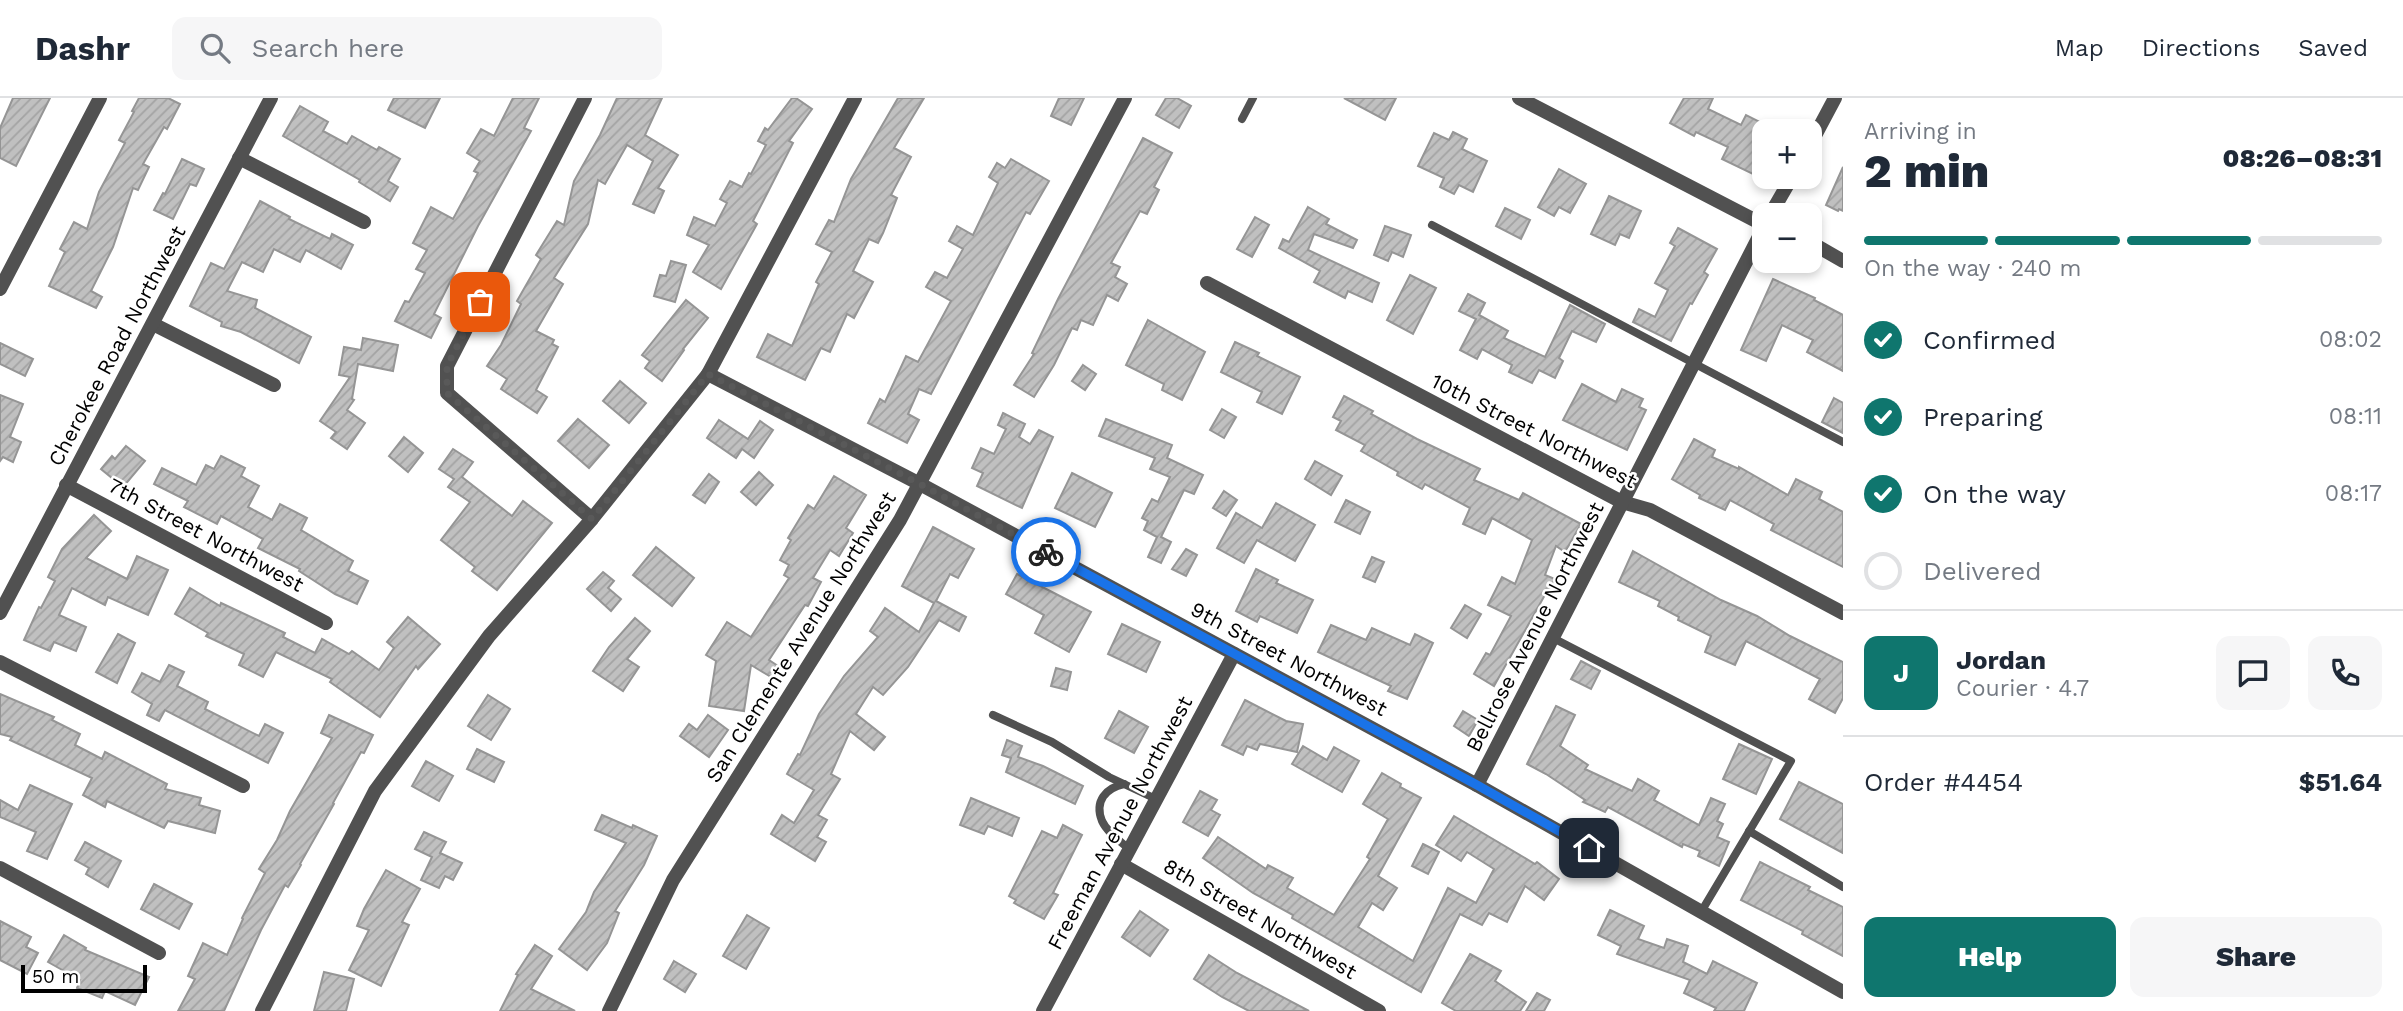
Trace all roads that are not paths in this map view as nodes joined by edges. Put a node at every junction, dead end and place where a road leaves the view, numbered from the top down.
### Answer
1 (100, 98) edge
2 (271, 98) edge
3 (584, 98) edge
4 (855, 98) edge
5 (1125, 98) edge
6 (1253, 98) edge
7 (1519, 98) edge
8 (1835, 98) edge
9 (1242, 119) dead end
10 (1822, 122) edge
11 (239, 158) junction
12 (1752, 220) edge
13 (364, 222) dead end
14 (1432, 225) dead end
15 (1752, 249) edge
16 (1822, 249) edge
17 (1843, 261) edge
18 (1207, 283) dead end
19 (0, 289) edge
20 (153, 324) junction
21 (1694, 363) junction
22 (708, 374) junction
23 (274, 385) dead end
24 (1843, 442) edge
25 (920, 484) junction
26 (66, 485) junction
27 (1622, 502) junction
28 (592, 519) junction
29 (0, 613) edge
30 (1843, 613) edge
31 (326, 623) dead end
32 (1553, 638) junction
33 (1234, 654) junction
34 (0, 662) edge
35 (993, 715) dead end
36 (1124, 783) junction
37 (1477, 785) junction
38 (243, 786) dead end
39 (1156, 799) junction
40 (1749, 831) junction
41 (1129, 849) junction
42 (1121, 863) junction
43 (0, 868) edge
44 (1843, 887) edge
45 (1701, 912) junction
46 (159, 953) dead end
47 (1843, 992) edge
48 (262, 1011) edge
49 (609, 1011) edge
50 (1043, 1011) edge
51 (1379, 1011) edge

1 - 19 street
2 - 11 street, Cherokee Road Northwest
3 - 28 street
4 - 22 street
5 - 25 street, San Clemente Avenue Northwest
6 - 9 lane
7 - 12 street
8 - 10 street
11 - 13 street
11 - 20 street, Cherokee Road Northwest
14 - 21 lane
15 - 21 street, Bellrose Avenue Northwest
16 - 17 street
18 - 27 street, 10th Street Northwest
20 - 23 street
20 - 26 street, Cherokee Road Northwest
21 - 24 lane
21 - 27 street, Bellrose Avenue Northwest
22 - 25 street, 9th Street Northwest
22 - 28 street
25 - 33 street, 9th Street Northwest
25 - 49 street, San Clemente Avenue Northwest
26 - 29 street, Cherokee Road Northwest
26 - 31 street, 7th Street Northwest
27 - 30 street, 10th Street Northwest
27 - 32 street, Bellrose Avenue Northwest
28 - 48 street
32 - 37 street, Bellrose Avenue Northwest
32 - 40 lane
33 - 37 street, 9th Street Northwest
33 - 39 street, Freeman Avenue Northwest
34 - 38 street
35 - 36 lane
36 - 39 lane
36 - 41 lane
37 - 45 street, 9th Street Northwest
39 - 41 street, Freeman Avenue Northwest
40 - 44 lane
40 - 45 lane
41 - 42 street, Freeman Avenue Northwest
42 - 50 street, Freeman Avenue Northwest
42 - 51 street, 8th Street Northwest
43 - 46 street
45 - 47 street, 9th Street Northwest

